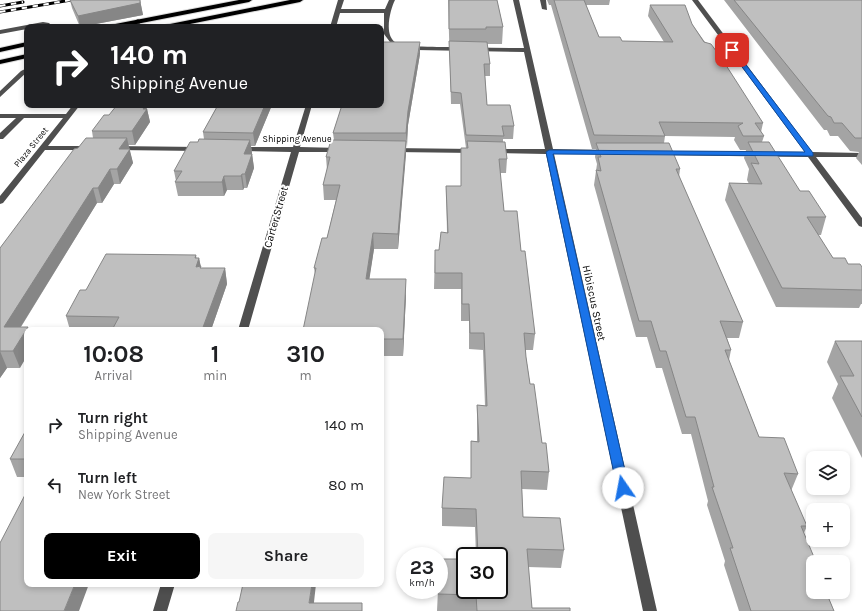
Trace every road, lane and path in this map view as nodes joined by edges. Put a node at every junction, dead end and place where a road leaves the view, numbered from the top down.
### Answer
1 (249, 0) edge
2 (300, 0) edge
3 (341, 0) edge
4 (392, 0) edge
5 (516, 0) edge
6 (542, 0) edge
7 (695, 0) edge
8 (545, 9) dead end
9 (338, 11) junction
10 (387, 11) junction
11 (137, 24) edge
12 (180, 24) edge
13 (334, 24) edge
14 (24, 28) edge
15 (0, 32) edge
16 (24, 45) edge
17 (0, 50) edge
18 (528, 50) junction
19 (24, 57) edge
20 (0, 62) edge
21 (24, 72) edge
22 (0, 95) edge
23 (75, 108) edge
24 (308, 108) edge
25 (0, 116) edge
26 (22, 116) junction
27 (68, 116) junction
28 (0, 137) edge
29 (43, 148) junction
30 (207, 149) edge
31 (231, 149) edge
32 (296, 149) junction
33 (345, 150) edge
34 (384, 150) edge
35 (549, 152) junction
36 (616, 152) edge
37 (655, 153) edge
38 (810, 154) junction
39 (862, 155) edge
40 (0, 201) edge
41 (862, 224) edge
42 (243, 327) edge
43 (167, 587) edge
44 (160, 611) edge
45 (650, 611) edge

1 - 11 highway
2 - 12 highway
3 - 9 street
4 - 10 street
5 - 18 street, Hibiscus Street
6 - 8 street
7 - 38 street
9 - 10 street
9 - 13 street
10 - 18 street
14 - 15 street
16 - 17 highway
18 - 35 street, Hibiscus Street
19 - 20 highway
21 - 22 street
23 - 27 street, Plaza Street
24 - 32 street, Carter Street
25 - 26 street
26 - 27 street
26 - 28 street
27 - 29 street, Plaza Street
29 - 30 street
29 - 40 street, Plaza Street
31 - 32 street, Shipping Avenue
32 - 33 street, Shipping Avenue
32 - 42 street, Carter Street
34 - 35 street
35 - 36 street
35 - 45 street, Hibiscus Street
37 - 38 street
38 - 39 street
38 - 41 street
43 - 44 street

